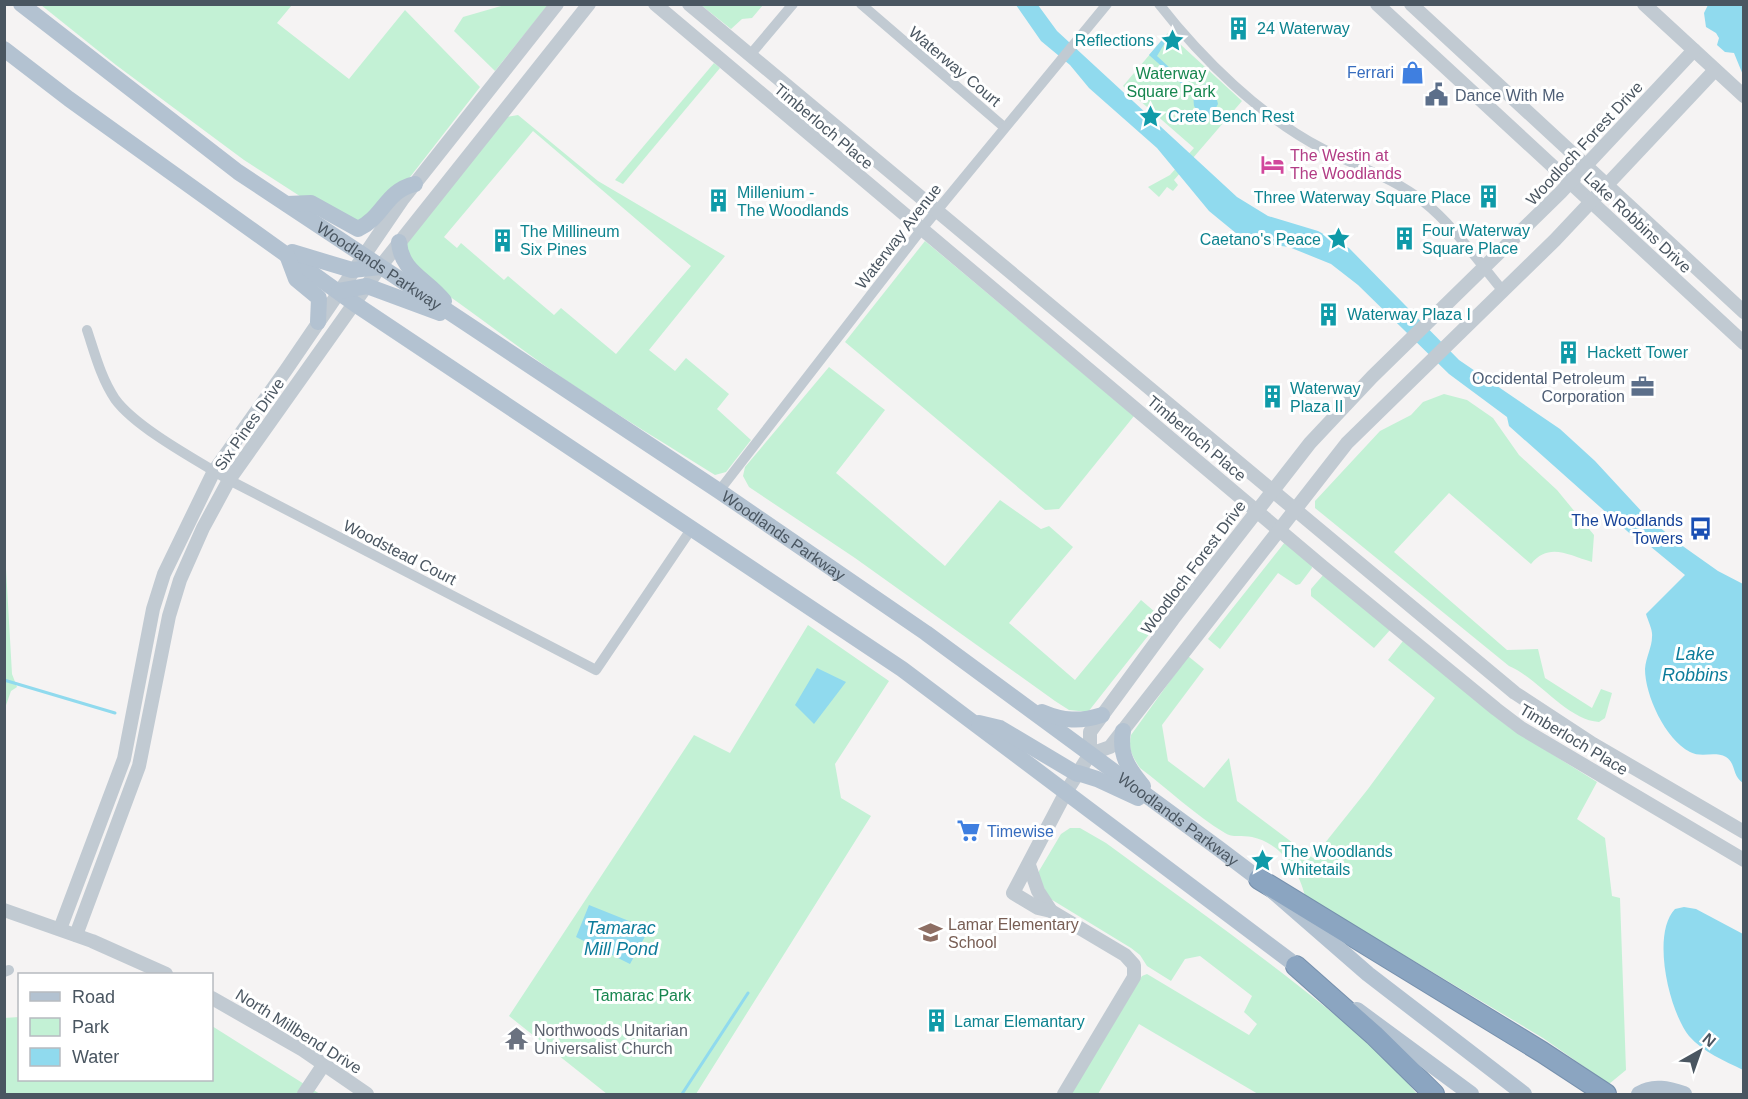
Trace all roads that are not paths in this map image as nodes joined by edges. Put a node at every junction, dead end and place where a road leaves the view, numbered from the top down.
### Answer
1 (21, 4) edge
2 (557, 4) edge
3 (589, 4) edge
4 (655, 4) edge
5 (689, 4) edge
6 (793, 4) edge
7 (861, 4) edge
8 (1107, 4) edge
9 (1159, 4) edge
10 (1377, 4) edge
11 (1411, 4) edge
12 (1644, 4) edge
13 (4, 49) edge
14 (1694, 50) junction
15 (750, 55) junction
16 (1715, 70) junction
17 (492, 86) junction
18 (1743, 96) edge
19 (509, 101) junction
20 (1004, 127) junction
21 (1586, 167) junction
22 (1571, 183) junction
23 (415, 184) junction
24 (1606, 186) junction
25 (1591, 202) junction
26 (288, 204) junction
27 (937, 212) junction
28 (921, 230) junction
29 (399, 242) junction
30 (272, 244) junction
31 (364, 254) junction
32 (286, 255) junction
33 (1692, 265) junction
34 (380, 267) junction
35 (1484, 268) junction
36 (352, 270) junction
37 (1675, 279) junction
38 (367, 286) junction
39 (339, 291) junction
40 (1503, 291) junction
41 (355, 304) junction
42 (1743, 312) edge
43 (458, 318) junction
44 (318, 322) junction
45 (87, 330) dead end
46 (1743, 343) edge
47 (214, 471) junction
48 (229, 480) junction
49 (719, 491) junction
50 (1272, 492) junction
51 (1257, 510) junction
52 (1293, 510) junction
53 (692, 528) junction
54 (1278, 529) junction
55 (1460, 648) junction
56 (1445, 666) junction
57 (1023, 704) junction
58 (1102, 715) junction
59 (972, 721) junction
60 (1123, 731) junction
61 (1090, 754) junction
62 (1077, 774) junction
63 (116, 784) junction
64 (132, 788) junction
65 (1066, 792) junction
66 (1161, 807) junction
67 (1743, 832) edge
68 (1743, 860) edge
69 (1029, 865) junction
70 (1259, 879) junction
71 (4, 910) edge
72 (1051, 911) junction
73 (60, 928) junction
74 (76, 935) junction
75 (1296, 966) junction
76 (162, 973) edge
77 (213, 999) edge
78 (324, 1064) junction
79 (304, 1095) edge
80 (367, 1095) edge
81 (1064, 1095) edge
82 (1434, 1095) edge
83 (1471, 1095) edge
84 (1524, 1095) edge
85 (1606, 1095) edge
86 (1639, 1095) edge
87 (1684, 1095) edge

1 - 26 main road, Woodlands Parkway
2 - 17 street, Six Pines Drive
3 - 19 street, Six Pines Drive
4 - 28 street, Timberloch Place
5 - 15 street, Timberloch Place
6 - 15 street
7 - 20 street, Waterway Court
8 - 20 street, Waterway Avenue
9 - 35 street
10 - 22 street, Lake Robbins Drive
11 - 21 street, Lake Robbins Drive
12 - 14 street
13 - 30 main road
14 - 16 street
14 - 21 street, Woodloch Forest Drive
15 - 27 street, Timberloch Place
16 - 18 street
16 - 24 street, Woodloch Forest Drive
17 - 19 street
17 - 23 street, Six Pines Drive
19 - 29 street, Six Pines Drive
20 - 27 street, Waterway Avenue
21 - 22 street, Woodloch Forest Drive
21 - 24 street, Lake Robbins Drive
22 - 25 street, Lake Robbins Drive
22 - 35 street, Woodloch Forest Drive
23 - 26 main road
23 - 31 street, Six Pines Drive
24 - 25 street, Woodloch Forest Drive
24 - 33 street, Lake Robbins Drive
25 - 37 street, Lake Robbins Drive
25 - 40 street, Woodloch Forest Drive
26 - 31 main road, Woodlands Parkway
27 - 28 street, Waterway Avenue
27 - 50 street, Timberloch Place
28 - 49 street, Waterway Avenue
28 - 51 street, Timberloch Place
29 - 34 street, Six Pines Drive
29 - 43 main road
30 - 32 main road
30 - 36 main road
31 - 34 main road, Woodlands Parkway
31 - 36 street, Six Pines Drive
32 - 39 main road
32 - 44 main road
33 - 37 street
33 - 42 street, Lake Robbins Drive
34 - 36 main road
34 - 38 street, Six Pines Drive
34 - 43 main road, Woodlands Parkway
35 - 40 street
35 - 50 street, Woodloch Forest Drive
36 - 39 street, Six Pines Drive
37 - 46 street, Lake Robbins Drive
38 - 39 main road
38 - 41 street, Six Pines Drive
38 - 43 main road
39 - 41 main road
39 - 44 street, Six Pines Drive
40 - 52 street, Woodloch Forest Drive
41 - 48 street, Six Pines Drive
41 - 53 main road
43 - 49 main road, Woodlands Parkway
44 - 47 street, Six Pines Drive
45 - 47 street, Woodstead Court
47 - 48 street, Woodstead Court
47 - 63 street, Six Pines Drive
48 - 53 street, Woodstead Court
48 - 64 street, Six Pines Drive
49 - 57 main road, Woodlands Parkway
50 - 51 street, Woodloch Forest Drive
50 - 52 street, Timberloch Place
51 - 54 street, Timberloch Place
51 - 58 street, Woodloch Forest Drive
52 - 54 street, Woodloch Forest Drive
52 - 55 street, Timberloch Place
53 - 59 main road
54 - 56 street, Timberloch Place
54 - 60 street, Woodloch Forest Drive
55 - 56 street
55 - 67 street, Timberloch Place
56 - 68 street, Timberloch Place
57 - 58 main road
57 - 61 main road, Woodlands Parkway
58 - 61 street, Woodloch Forest Drive
59 - 62 main road
59 - 65 main road
60 - 61 street, Woodloch Forest Drive
60 - 66 main road
61 - 62 street, Woodloch Forest Drive
61 - 66 main road, Woodlands Parkway
62 - 65 street, Woodloch Forest Drive
62 - 66 main road
63 - 64 street
63 - 73 street, Six Pines Drive
64 - 74 street, Six Pines Drive
65 - 69 street, Woodloch Forest Drive
65 - 75 main road
66 - 70 main road, Woodlands Parkway
69 - 72 street
69 - 72 street, Woodloch Forest Drive
70 - 84 main road, Woodlands Parkway
70 - 85 highway
71 - 73 street
72 - 81 street
73 - 74 street
74 - 76 street
75 - 82 highway
75 - 83 main road
77 - 78 street, North Millbend Drive
78 - 79 street
78 - 80 street, North Millbend Drive
86 - 87 main road

